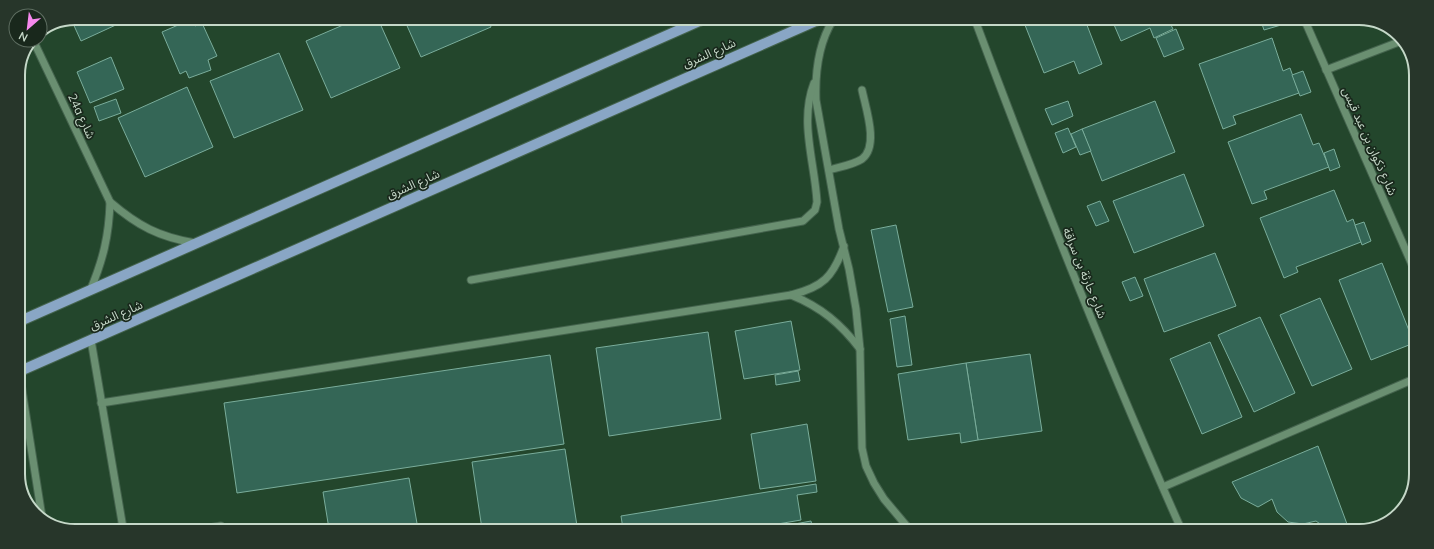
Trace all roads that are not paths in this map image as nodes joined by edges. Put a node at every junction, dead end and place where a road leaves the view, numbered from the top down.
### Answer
1 (693, 25) edge
2 (807, 25) edge
3 (831, 25) edge
4 (977, 25) edge
5 (1307, 25) edge
6 (1397, 43) edge
7 (37, 48) edge
8 (1326, 70) junction
9 (815, 81) junction
10 (862, 90) dead end
11 (829, 170) junction
12 (110, 202) junction
13 (196, 244) junction
14 (844, 246) junction
15 (1409, 258) edge
16 (471, 280) dead end
17 (90, 291) junction
18 (791, 295) junction
19 (25, 319) edge
20 (91, 340) junction
21 (860, 349) junction
22 (25, 369) edge
23 (1409, 381) edge
24 (102, 403) junction
25 (25, 410) edge
26 (1163, 487) junction
27 (41, 510) edge
28 (122, 524) edge
29 (905, 524) edge
30 (1179, 524) edge

1 - 13 main road
2 - 20 main road, شارع الشرق
3 - 9 street
4 - 26 street, شارع حارثة بن سراقة
5 - 8 street, شارع ذكوان بن عبد قيس
6 - 8 street
7 - 12 street, 24a شارع
8 - 15 street, شارع ذكوان بن عبد قيس
9 - 11 street
9 - 16 street
10 - 11 street
11 - 14 street
12 - 13 street, 24a شارع
12 - 17 street
13 - 17 main road
14 - 18 street
14 - 21 street
17 - 19 main road
18 - 21 street
18 - 24 street
20 - 22 main road, شارع الشرق
20 - 24 street
21 - 29 street
23 - 26 street
24 - 28 street
25 - 27 street
26 - 30 street, شارع حارثة بن سراقة

